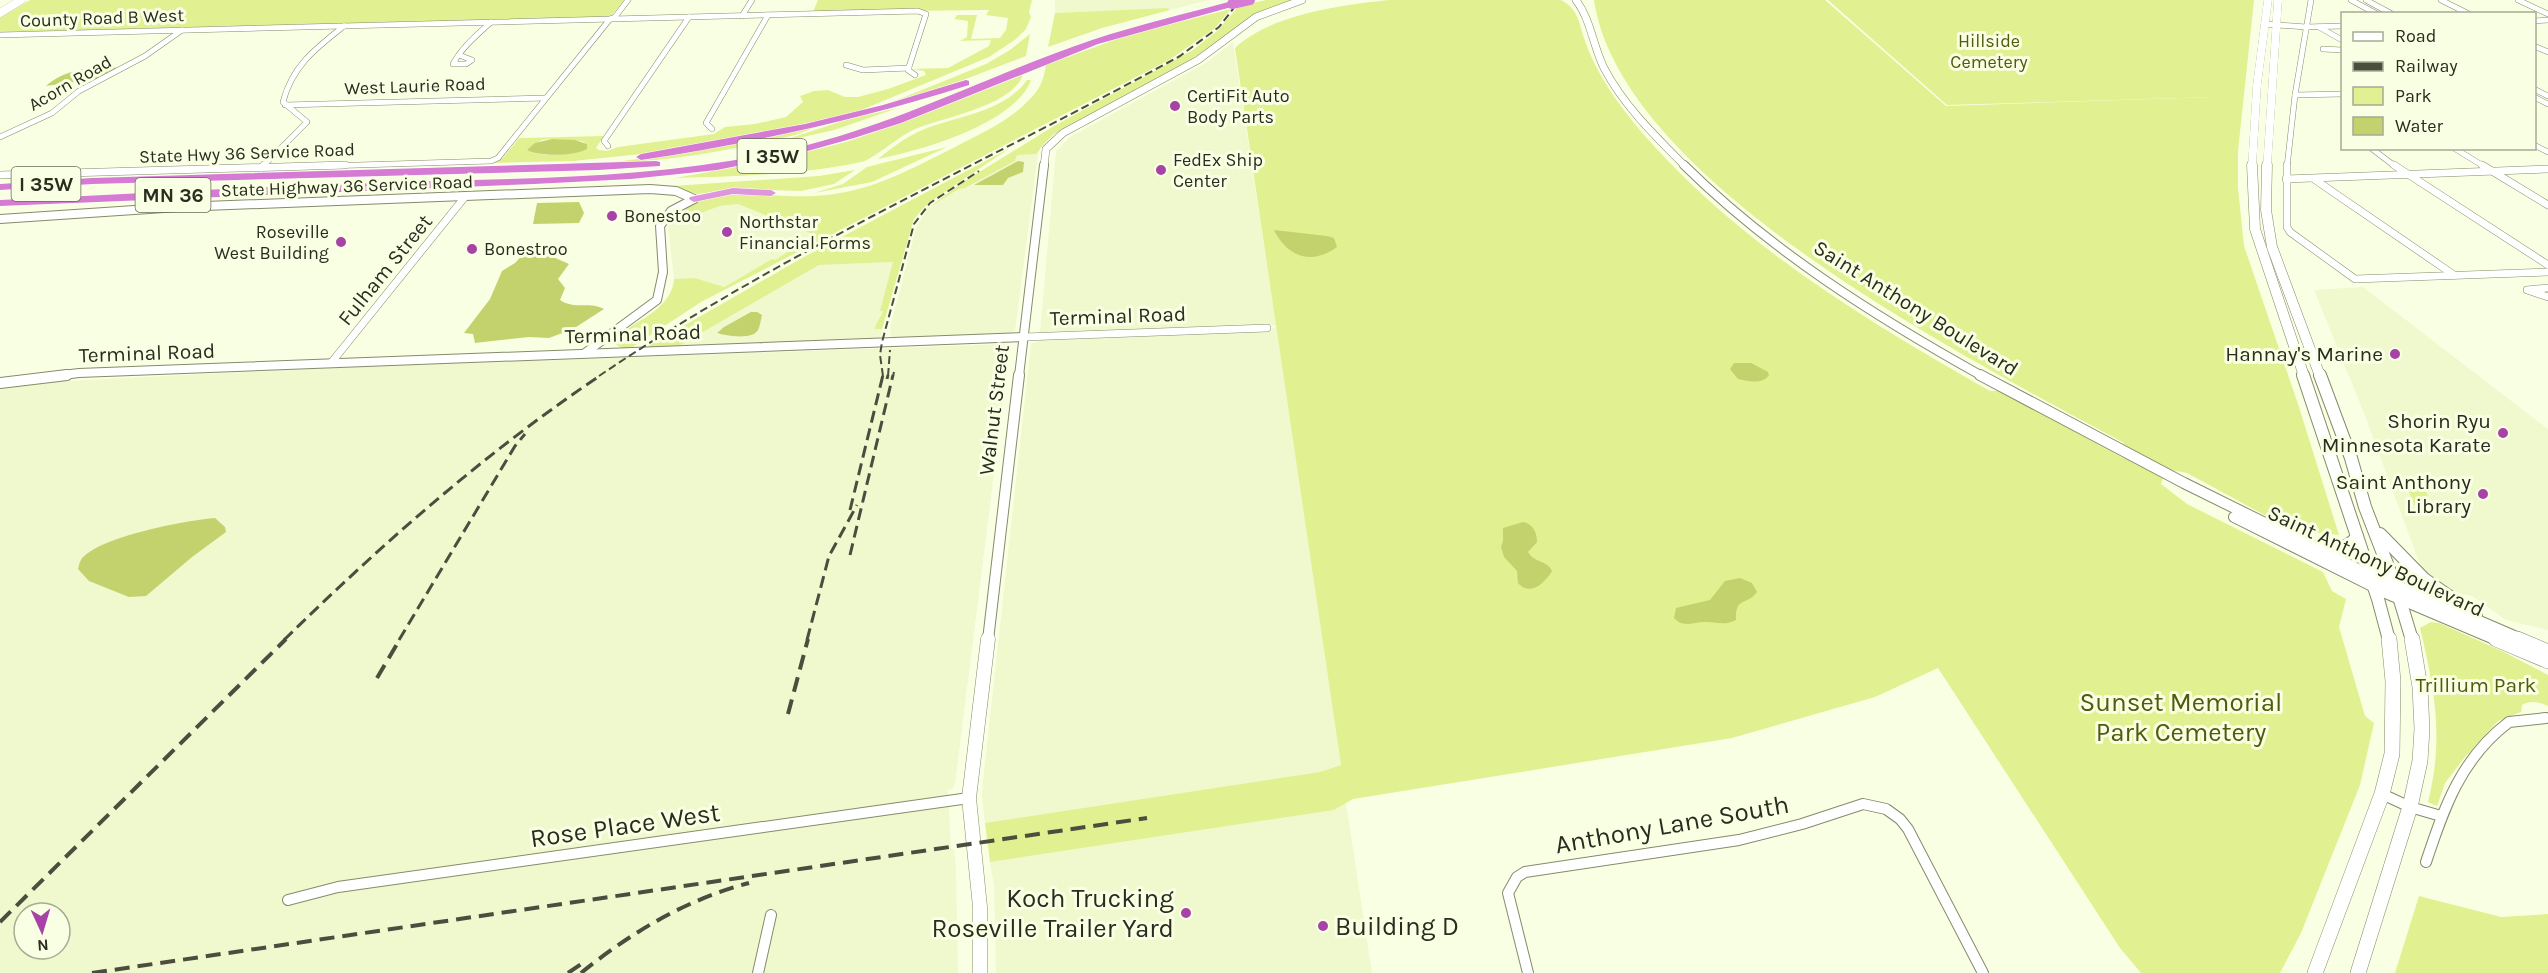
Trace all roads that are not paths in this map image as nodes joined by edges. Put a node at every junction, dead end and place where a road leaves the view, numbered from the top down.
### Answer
1 (21, 0) edge
2 (628, 0) edge
3 (752, 0) edge
4 (1224, 0) edge
5 (1250, 0) edge
6 (1302, 0) edge
7 (1576, 0) edge
8 (2268, 0) edge
9 (2278, 0) edge
10 (2311, 0) edge
11 (2351, 0) edge
12 (2366, 0) edge
13 (2441, 0) edge
14 (2518, 0) edge
15 (2373, 12) edge
16 (2388, 12) edge
17 (2465, 12) edge
18 (0, 13) edge
19 (1179, 14) junction
20 (2548, 14) edge
21 (768, 15) junction
22 (742, 16) junction
23 (688, 17) junction
24 (609, 19) junction
25 (491, 22) junction
26 (2270, 24) junction
27 (344, 25) junction
28 (2341, 26) edge
29 (2307, 27) junction
30 (2319, 27) junction
31 (182, 30) junction
32 (0, 35) edge
33 (2341, 39) edge
34 (2323, 49) dead end
35 (2341, 50) edge
36 (459, 56) dead end
37 (846, 65) dead end
38 (909, 68) junction
39 (915, 75) dead end
40 (980, 78) junction
41 (2341, 94) edge
42 (2295, 95) junction
43 (545, 98) junction
44 (285, 105) junction
45 (712, 129) dead end
46 (0, 137) edge
47 (608, 146) dead end
48 (2374, 150) edge
49 (2457, 150) edge
50 (497, 164) junction
51 (261, 168) junction
52 (2548, 169) edge
53 (2492, 171) junction
54 (0, 175) edge
55 (2408, 175) junction
56 (2313, 178) junction
57 (2286, 179) junction
58 (92, 181) junction
59 (0, 182) edge
60 (0, 187) edge
61 (345, 187) junction
62 (0, 192) edge
63 (771, 193) dead end
64 (464, 198) junction
65 (694, 199) junction
66 (0, 203) edge
67 (2548, 205) edge
68 (0, 219) edge
69 (2548, 265) edge
70 (2548, 272) edge
71 (2454, 276) junction
72 (2548, 288) edge
73 (2548, 297) edge
74 (1267, 328) dead end
75 (610, 335) junction
76 (1024, 338) junction
77 (619, 352) junction
78 (585, 353) junction
79 (331, 363) junction
80 (0, 383) edge
81 (2192, 489) junction
82 (2374, 527) junction
83 (2357, 537) junction
84 (2307, 546) junction
85 (2372, 581) junction
86 (2397, 593) junction
87 (2490, 638) junction
88 (2524, 642) junction
89 (2548, 651) edge
90 (2548, 661) edge
91 (2548, 669) edge
92 (2546, 718) dead end
93 (2382, 794) junction
94 (969, 798) junction
95 (2410, 807) junction
96 (2441, 816) junction
97 (2426, 862) dead end
98 (288, 900) dead end
99 (771, 915) dead end
100 (2315, 971) edge
101 (758, 973) edge
102 (980, 973) edge
103 (1528, 973) edge
104 (1983, 973) edge
105 (2358, 973) edge

1 - 18 main road
2 - 24 street
3 - 22 street
4 - 19 highway, I 35W
5 - 19 highway, I 35W, bridge
6 - 76 street, Walnut Street
7 - 81 street, Saint Anthony Boulevard
8 - 26 main road
9 - 26 main road
10 - 29 street
11 - 15 street
12 - 16 street
13 - 17 street
14 - 20 street
19 - 40 highway, I 35W
19 - 61 highway, I 35W
21 - 22 street, County Road B West
21 - 38 street, County Road B West
21 - 45 street
22 - 23 street, County Road B West
23 - 24 street, County Road B West
23 - 47 street
24 - 25 street, County Road B West
24 - 43 street
25 - 27 street, County Road B West
25 - 36 street
26 - 29 street
26 - 82 main road
26 - 83 main road
27 - 31 street, County Road B West
27 - 44 street
28 - 30 street
29 - 30 street
29 - 42 street
30 - 33 street
31 - 32 street, County Road B West
31 - 46 street, Acorn Road
34 - 35 street
37 - 38 street
38 - 39 street
40 - 50 highway
40 - 50 highway, I 35W
41 - 42 street
42 - 57 street
43 - 44 street, West Laurie Road
43 - 50 street
44 - 51 street
48 - 55 street
49 - 53 street
50 - 51 street, State Hwy 36 Service Road
50 - 58 highway, I 35W
51 - 54 street, State Hwy 36 Service Road
52 - 53 street
53 - 55 street
53 - 67 street
55 - 56 street
55 - 69 street
56 - 57 street
56 - 71 street
57 - 71 street
58 - 59 highway
58 - 60 highway, I 35W
61 - 62 highway, I 35W
61 - 66 highway, MN 36
63 - 65 highway
64 - 65 street, State Highway 36 Service Road
64 - 68 street, State Highway 36 Service Road
64 - 79 street, Fulham Street
65 - 75 street
70 - 71 street
72 - 73 street
74 - 76 street, Terminal Road
75 - 77 street
75 - 78 street
76 - 77 street, Terminal Road
76 - 94 street, Walnut Street
77 - 78 street, Terminal Road
78 - 79 street, Terminal Road
79 - 80 street, Terminal Road
81 - 84 street, Saint Anthony Boulevard
81 - 85 street, Saint Anthony Boulevard
82 - 86 main road
82 - 88 main road
83 - 84 main road
83 - 85 main road
84 - 85 street, Saint Anthony Boulevard
85 - 86 main road, Saint Anthony Boulevard
85 - 93 main road
86 - 87 main road, Saint Anthony Boulevard
86 - 88 main road, Saint Anthony Boulevard
86 - 95 main road
87 - 90 main road, Saint Anthony Boulevard
87 - 91 main road
88 - 89 main road, Saint Anthony Boulevard
92 - 96 street
93 - 95 street
93 - 100 main road
94 - 98 street, Rose Place West
94 - 102 street, Walnut Street
95 - 96 street
95 - 105 main road
96 - 97 street
99 - 101 street
103 - 104 street, Anthony Lane South

